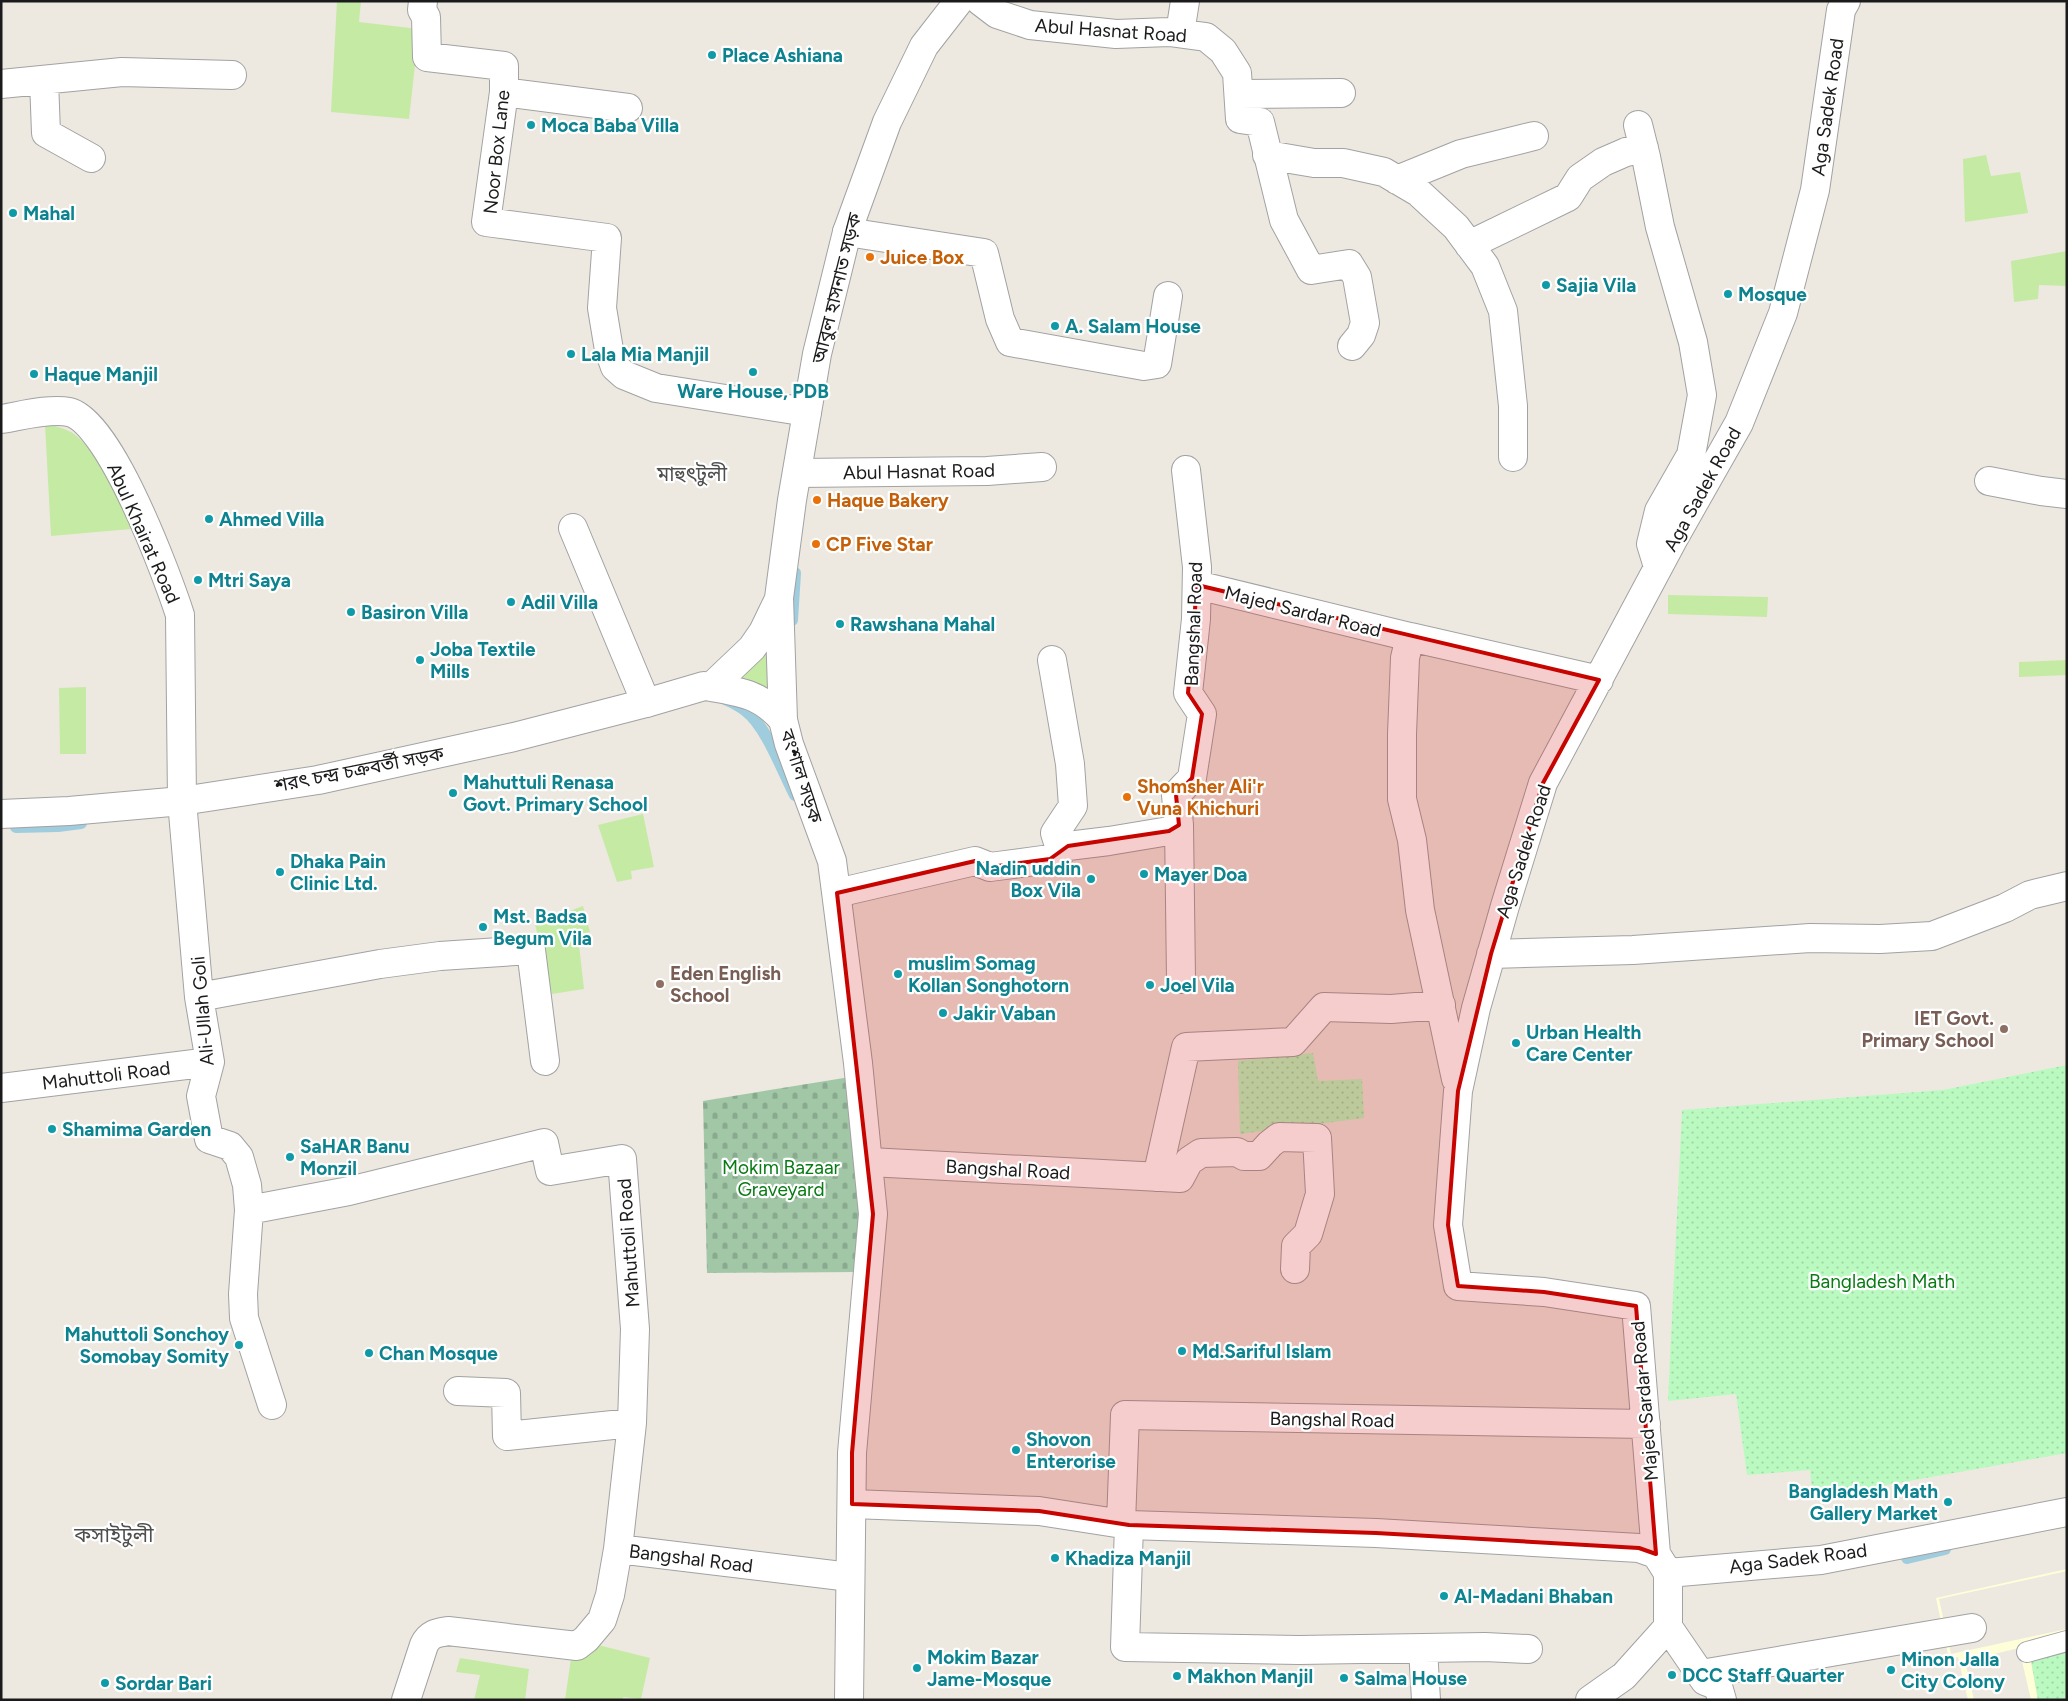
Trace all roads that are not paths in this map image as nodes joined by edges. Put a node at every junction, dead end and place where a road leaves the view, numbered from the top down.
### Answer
1 (423, 1) edge
2 (958, 1) edge
3 (980, 1) edge
4 (1185, 1) edge
5 (1846, 1) edge
6 (1180, 33) junction
7 (232, 75) dead end
8 (44, 80) junction
9 (1, 84) edge
10 (504, 92) junction
11 (1341, 93) dead end
12 (1239, 94) junction
13 (628, 108) dead end
14 (1534, 136) dead end
15 (1267, 155) junction
16 (90, 158) dead end
17 (1396, 180) junction
18 (847, 232) junction
19 (1469, 245) junction
20 (1168, 296) dead end
21 (1352, 346) dead end
22 (807, 412) junction
23 (1, 419) edge
24 (1513, 457) dead end
25 (1042, 467) dead end
26 (1186, 470) dead end
27 (797, 473) junction
28 (1989, 481) dead end
29 (2067, 494) edge
30 (573, 528) dead end
31 (1658, 568) junction
32 (1197, 585) junction
33 (779, 598) junction
34 (1410, 637) junction
35 (1052, 660) dead end
36 (1599, 680) junction
37 (711, 687) junction
38 (646, 703) junction
39 (783, 720) junction
40 (182, 800) junction
41 (1, 814) edge
42 (1179, 825) junction
43 (1060, 852) junction
44 (2067, 886) edge
45 (837, 893) junction
46 (1491, 954) junction
47 (1181, 979) dead end
48 (200, 997) junction
49 (1441, 1005) junction
50 (544, 1061) dead end
51 (210, 1062) junction
52 (1, 1088) edge
53 (1458, 1091) junction
54 (869, 1162) junction
55 (1157, 1177) junction
56 (249, 1210) junction
57 (1295, 1269) dead end
58 (1458, 1286) joint
59 (458, 1391) dead end
60 (272, 1405) dead end
61 (632, 1423) junction
62 (1646, 1424) junction
63 (852, 1504) junction
64 (2067, 1512) edge
65 (1125, 1524) junction
66 (618, 1549) junction
67 (1662, 1564) junction
68 (850, 1577) junction
69 (1668, 1627) junction
70 (1972, 1628) dead end
71 (2067, 1641) edge
72 (1423, 1649) junction
73 (1528, 1649) dead end
74 (2027, 1652) dead end
75 (1701, 1674) junction
76 (406, 1700) edge
77 (849, 1700) edge
78 (1426, 1700) edge
79 (1590, 1700) edge
80 (1722, 1700) edge

1 - 10 street, Noor Box Lane
2 - 18 street, আবুল হাসনাত সড়ক
3 - 6 street, Abul Hasnat Road
4 - 6 street
5 - 31 street, Aga Sadek Road
6 - 12 street, Abul Hasnat Road
7 - 8 street
8 - 9 street
8 - 16 street
10 - 13 street
10 - 22 street, Noor Box Lane
11 - 12 street
12 - 15 street, Abul Hasnat Road
14 - 17 street
15 - 17 street
15 - 21 street
17 - 19 street
18 - 20 street
18 - 22 street, আবুল হাসনাত সড়ক
19 - 24 street
19 - 31 street
22 - 27 street, আবুল হাসনাত সড়ক
23 - 40 street, Abul Khairat Road
25 - 27 street, Abul Hasnat Road
26 - 32 street, Bangshal Road
27 - 33 street, আবুল হাসনাত সড়ক
28 - 29 street
30 - 38 street
31 - 36 street, Aga Sadek Road
32 - 34 street, Majed Sardar Road
32 - 42 street, Bangshal Road
33 - 37 street
33 - 39 street, বংশাল সড়ক
34 - 36 street, Majed Sardar Road
34 - 49 street
35 - 43 street
36 - 46 street, Aga Sadek Road
37 - 38 street, শরৎ চন্দ্র চক্রবর্তী সড়ক
37 - 39 street, শরৎ চন্দ্র চক্রবর্তী সড়ক
38 - 40 street, শরৎ চন্দ্র চক্রবর্তী সড়ক
39 - 45 street, বংশাল সড়ক
40 - 41 street, শরৎ চন্দ্র চক্রবর্তী সড়ক
40 - 48 street, Ali-Ullah Goli
42 - 43 street
42 - 47 street, Bangshal Road
43 - 45 street
44 - 46 street
45 - 54 street
46 - 53 street, Aga Sadek Road
48 - 50 street
48 - 51 street, Ali-Ullah Goli
49 - 53 street
49 - 55 street
51 - 52 street, Mahuttoli Road
51 - 56 street, Ali-Ullah Goli
53 - 58 street, Aga Sadek Road
54 - 55 street, Bangshal Road
54 - 63 street
55 - 57 street, Bangshal Road
56 - 60 street, Ali-Ullah Goli
56 - 61 street, Mahuttoli Road
58 - 62 street, Majed Sardar Road
59 - 61 street
61 - 66 street, Mahuttoli Road
62 - 65 street, Bangshal Road
62 - 67 street, Majed Sardar Road
63 - 65 street
63 - 68 street
64 - 67 street, Aga Sadek Road
65 - 67 street
65 - 72 street, Bangshal Road
66 - 68 street, Bangshal Road
66 - 76 street, Bangshal Road
67 - 69 street
68 - 77 street
69 - 75 street
69 - 79 street
70 - 75 street
71 - 74 lane
72 - 73 street
72 - 78 street
75 - 80 street

